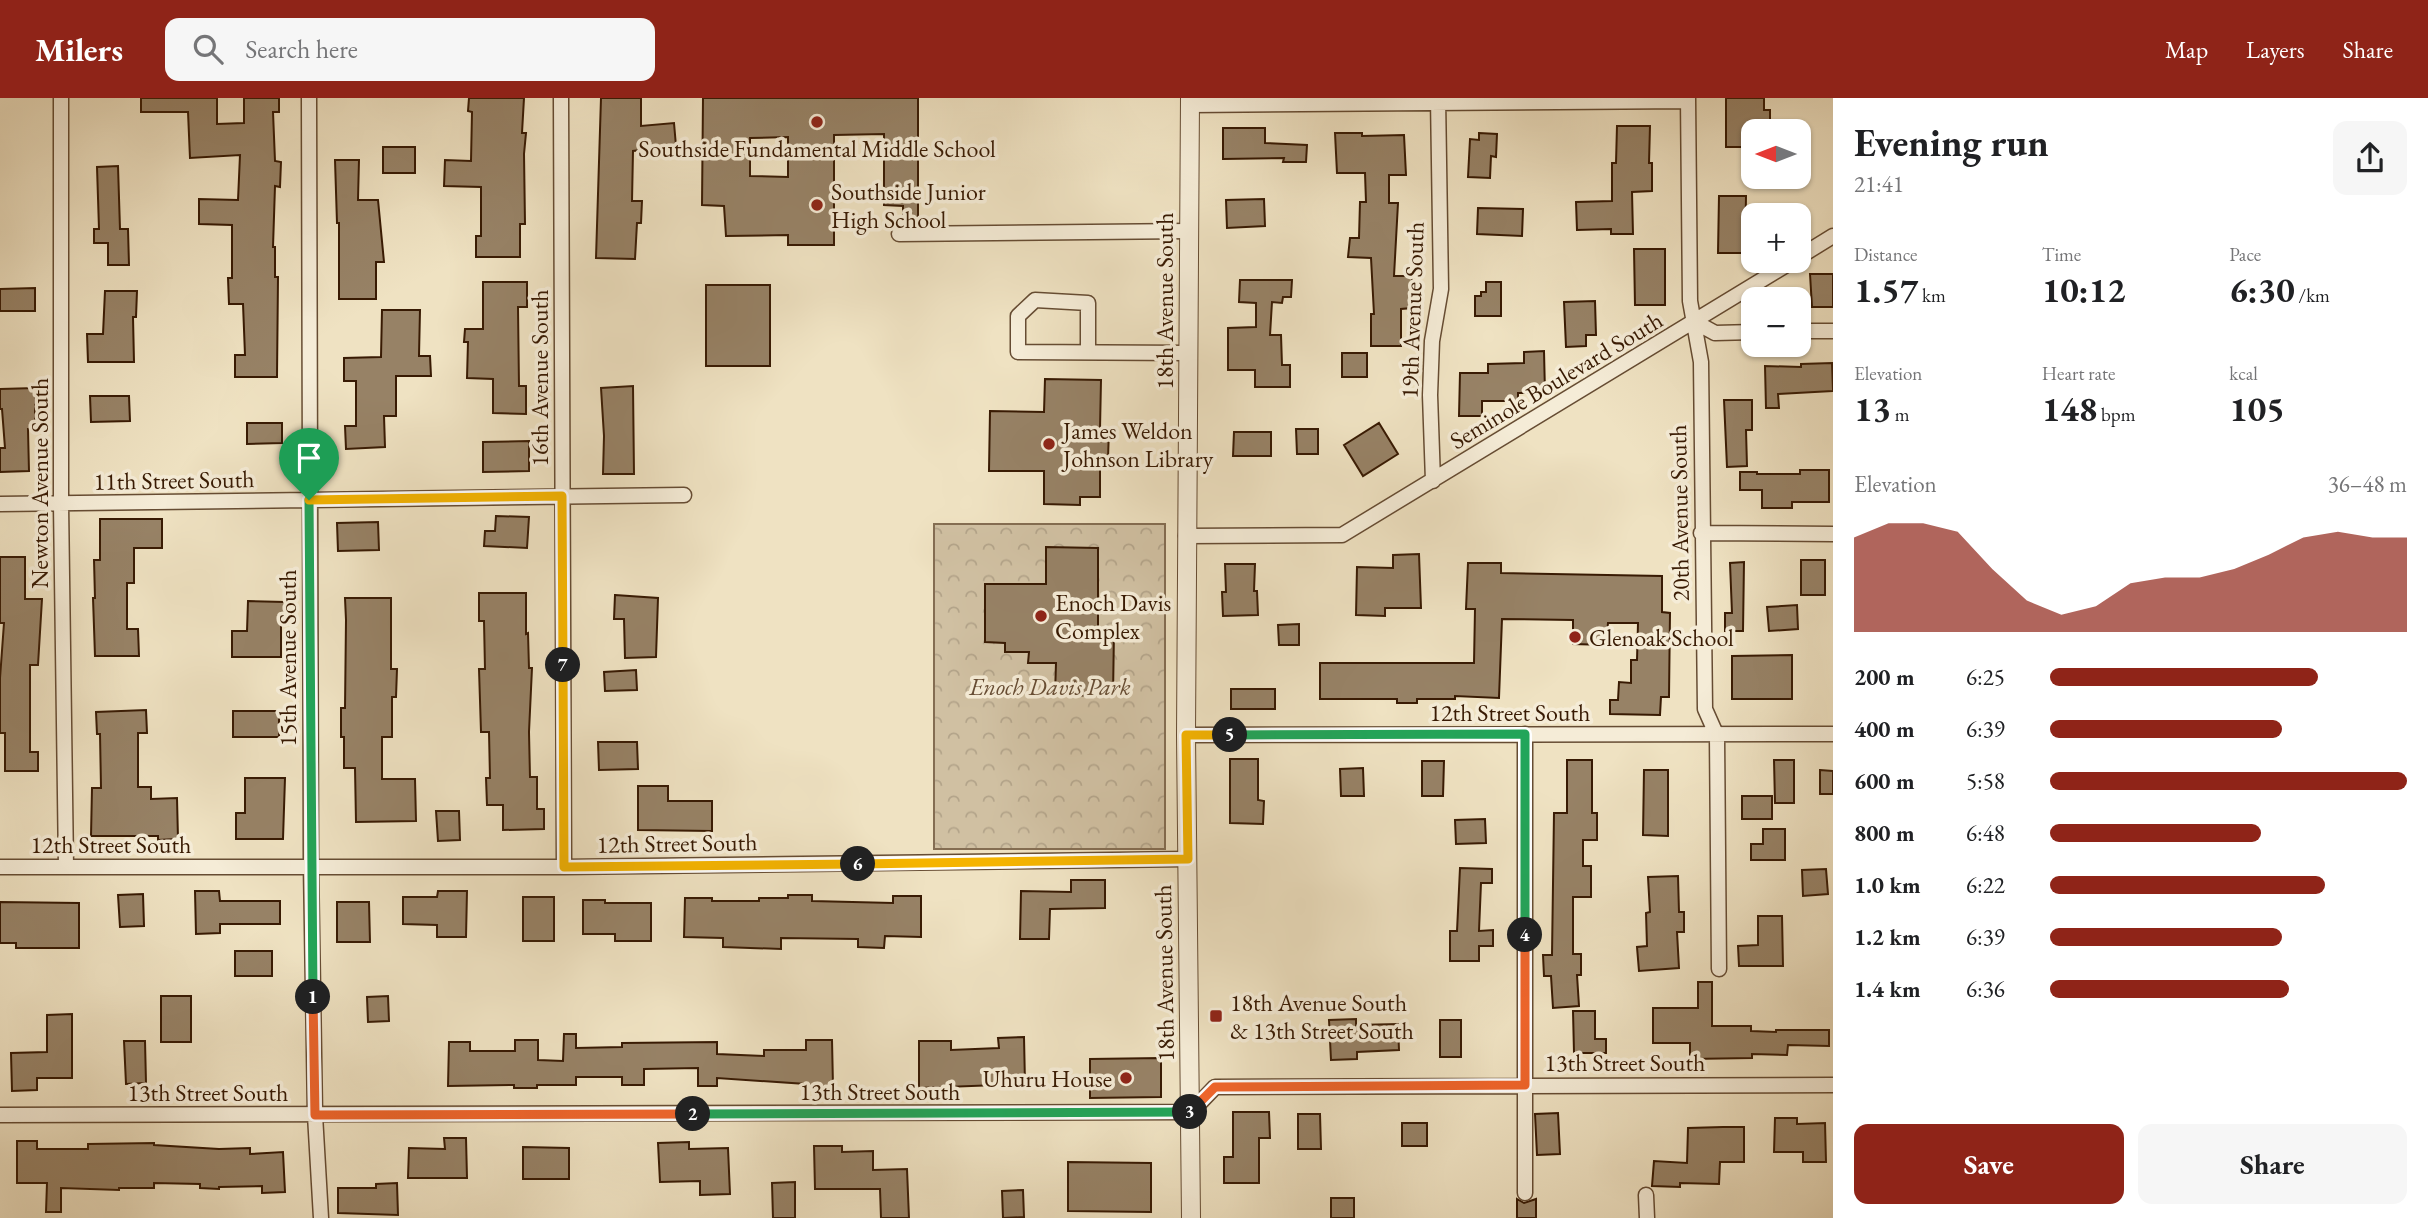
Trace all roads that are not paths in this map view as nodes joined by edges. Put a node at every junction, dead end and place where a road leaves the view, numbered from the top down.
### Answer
1 (61, 98) edge
2 (309, 98) edge
3 (562, 98) edge
4 (1688, 99) edge
5 (1438, 100) edge
6 (1190, 102) edge
7 (1189, 231) junction
8 (899, 234) dead end
9 (1833, 236) edge
10 (1811, 250) edge
11 (1774, 273) edge
12 (1695, 322) junction
13 (1811, 331) edge
14 (1833, 331) edge
15 (1741, 332) edge
16 (1088, 352) junction
17 (1188, 354) junction
18 (1433, 481) junction
19 (684, 495) dead end
20 (562, 496) junction
21 (309, 500) junction
22 (0, 504) edge
23 (61, 504) junction
24 (1701, 533) junction
25 (1833, 534) edge
26 (1186, 536) junction
27 (1525, 734) junction
28 (1833, 734) edge
29 (1186, 735) junction
30 (1717, 736) junction
31 (1188, 859) junction
32 (311, 866) junction
33 (0, 867) edge
34 (66, 867) junction
35 (564, 867) junction
36 (1719, 969) dead end
37 (1525, 1085) junction
38 (1833, 1085) edge
39 (1191, 1112) junction
40 (0, 1115) edge
41 (315, 1115) junction
42 (1525, 1194) dead end
43 (1646, 1195) dead end
44 (321, 1218) edge
45 (1191, 1218) edge
46 (1647, 1218) edge

1 - 23 street, Newton Avenue South
2 - 21 street, 15th Avenue South
3 - 20 street, 16th Avenue South
4 - 5 street
4 - 12 street, 20th Avenue South
5 - 6 street
5 - 18 street, 19th Avenue South
6 - 7 street, 18th Avenue South
7 - 8 street
7 - 17 street, 18th Avenue South
9 - 10 street
11 - 12 street, Seminole Boulevard South
12 - 15 street
12 - 18 street, Seminole Boulevard South
12 - 24 street, 20th Avenue South
13 - 14 street
16 - 16 street
16 - 17 street
17 - 26 street, 18th Avenue South
18 - 26 street, Seminole Boulevard South
19 - 20 street, 11th Street South
20 - 21 street, 11th Street South
20 - 35 street, 16th Avenue South
21 - 23 street, 11th Street South
21 - 32 street, 15th Avenue South
22 - 23 street, 11th Street South
23 - 34 street, Newton Avenue South
24 - 25 street
24 - 30 street, 20th Avenue South
26 - 29 street, 18th Avenue South
27 - 29 street, 12th Street South
27 - 30 street, 12th Street South
27 - 37 street
28 - 30 street, 12th Street South
29 - 31 street, 18th Avenue South
30 - 36 street, 20th Avenue South
31 - 35 street, 12th Street South
31 - 39 street, 18th Avenue South
32 - 34 street, 12th Street South
32 - 35 street, 12th Street South
32 - 41 street, 15th Avenue South
33 - 34 street, 12th Street South
37 - 38 street, 13th Street South
37 - 39 street, 13th Street South
37 - 42 street
39 - 41 street, 13th Street South
39 - 45 street, 18th Avenue South
40 - 41 street, 13th Street South
41 - 44 street, 15th Avenue South
43 - 46 street

